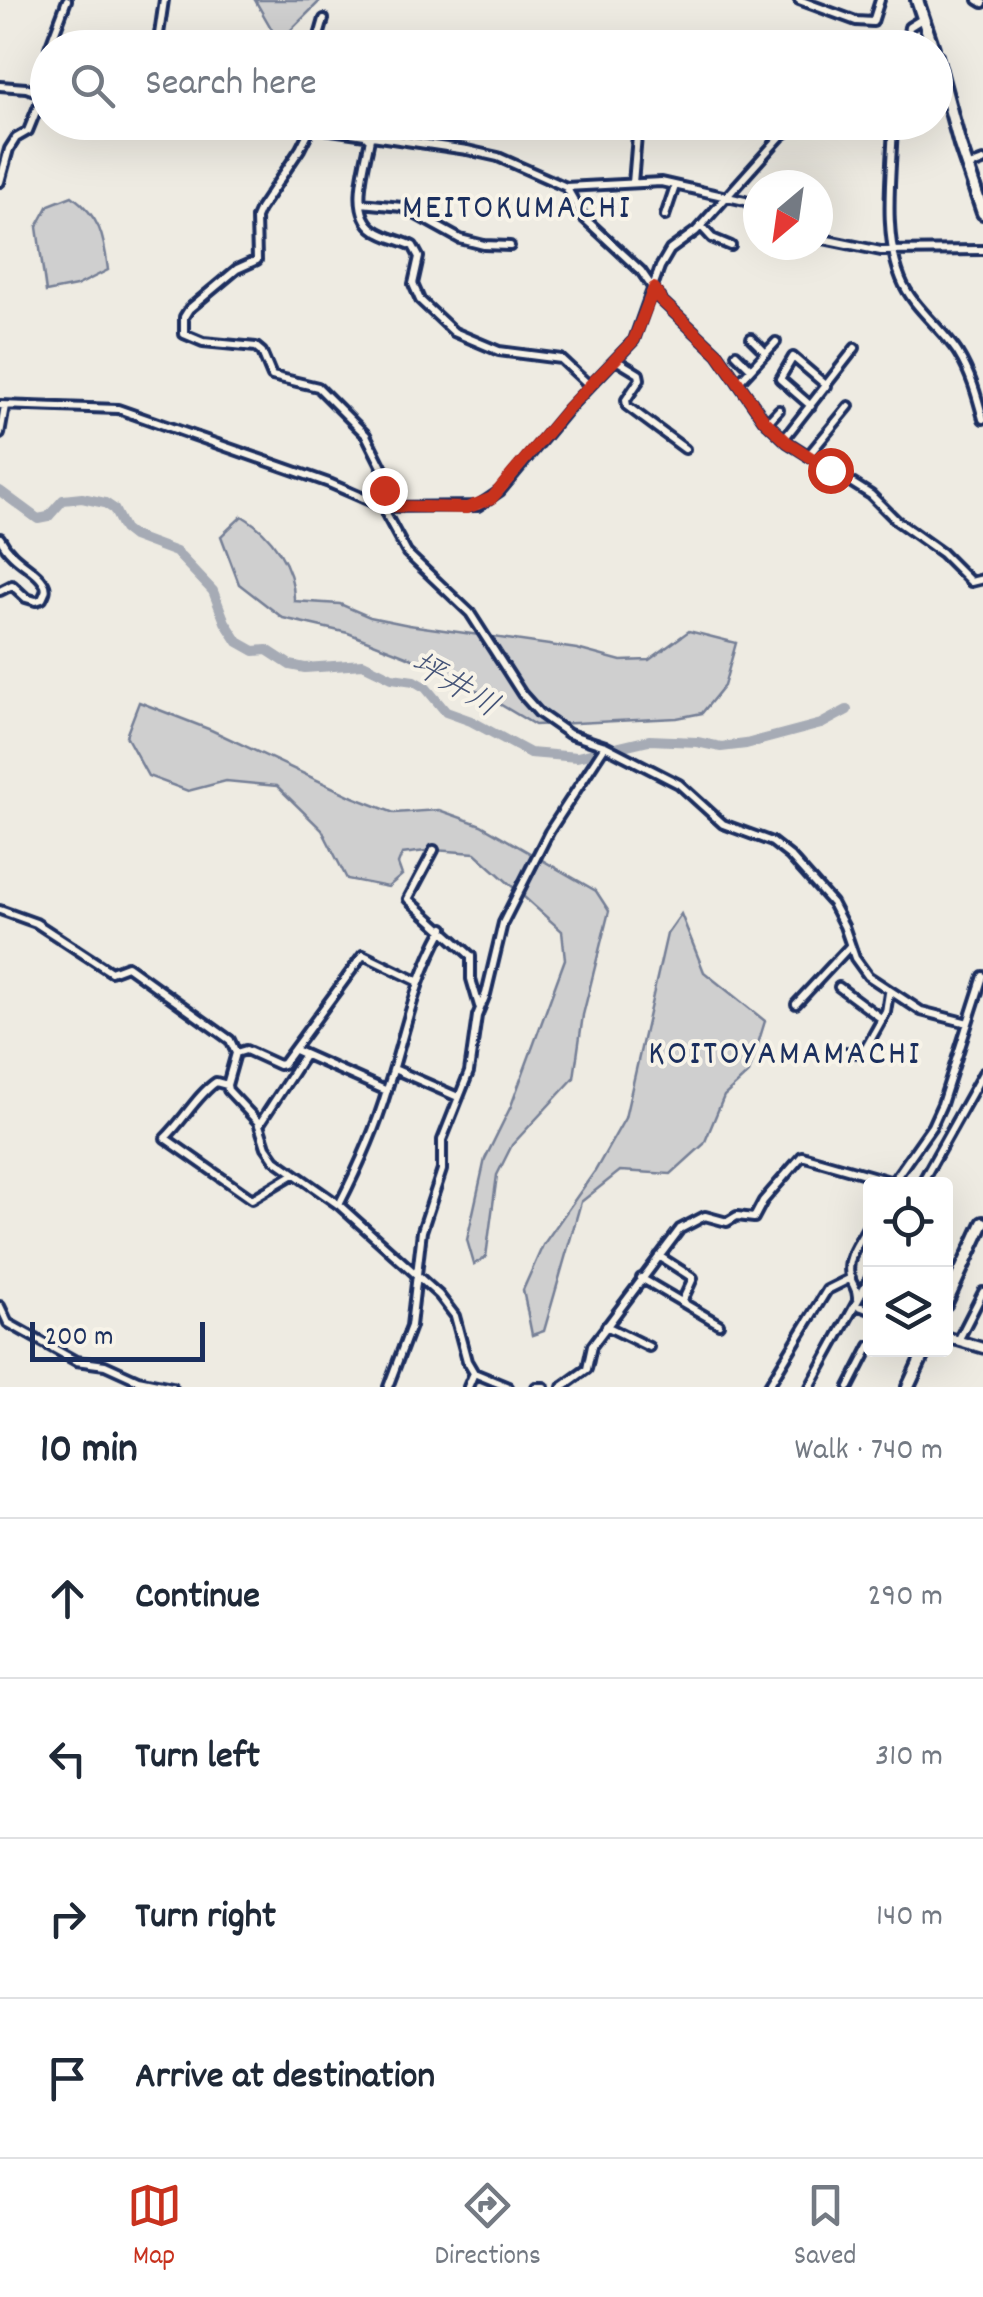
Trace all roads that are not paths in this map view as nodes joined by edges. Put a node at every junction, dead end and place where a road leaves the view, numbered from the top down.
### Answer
1 (67, 0) edge
2 (164, 0) edge
3 (799, 0) edge
4 (880, 0) edge
5 (917, 0) edge
6 (324, 19) dead end
7 (924, 19) junction
8 (56, 30) edge
9 (160, 30) edge
10 (321, 30) edge
11 (909, 30) edge
12 (927, 30) edge
13 (0, 86) edge
14 (30, 92) edge
15 (953, 117) edge
16 (30, 129) edge
17 (304, 140) edge
18 (369, 140) edge
19 (389, 140) edge
20 (637, 140) edge
21 (777, 140) edge
22 (893, 140) edge
23 (983, 161) edge
24 (967, 167) junction
25 (0, 182) edge
26 (634, 183) junction
27 (566, 186) junction
28 (675, 186) junction
29 (725, 196) junction
30 (743, 202) edge
31 (361, 203) junction
32 (983, 213) edge
33 (665, 216) dead end
34 (701, 226) junction
35 (833, 244) edge
36 (510, 246) dead end
37 (731, 246) dead end
38 (983, 250) edge
39 (894, 252) junction
40 (654, 288) junction
41 (751, 338) dead end
42 (776, 342) dead end
43 (855, 348) dead end
44 (766, 353) junction
45 (736, 354) dead end
46 (616, 360) junction
47 (751, 369) junction
48 (738, 383) junction
49 (590, 386) junction
50 (828, 386) junction
51 (2, 405) edge
52 (811, 406) junction
53 (849, 406) dead end
54 (778, 410) dead end
55 (983, 419) edge
56 (767, 422) junction
57 (0, 434) edge
58 (784, 439) junction
59 (685, 448) dead end
60 (808, 456) junction
61 (384, 506) junction
62 (0, 538) edge
63 (983, 578) edge
64 (0, 590) edge
65 (605, 746) junction
66 (434, 850) dead end
67 (0, 910) edge
68 (444, 928) junction
69 (850, 945) junction
70 (983, 976) edge
71 (417, 981) junction
72 (839, 987) dead end
73 (889, 993) junction
74 (979, 1000) edge
75 (796, 1004) dead end
76 (480, 1008) junction
77 (882, 1019) junction
78 (968, 1023) junction
79 (295, 1050) junction
80 (841, 1052) dead end
81 (236, 1053) junction
82 (304, 1056) junction
83 (394, 1069) junction
84 (983, 1074) edge
85 (227, 1085) junction
86 (387, 1091) junction
87 (458, 1097) junction
88 (259, 1124) junction
89 (294, 1174) junction
90 (872, 1177) edge
91 (896, 1177) edge
92 (925, 1177) edge
93 (338, 1205) junction
94 (983, 1224) edge
95 (863, 1235) edge
96 (658, 1256) junction
97 (417, 1276) junction
98 (642, 1278) junction
99 (850, 1278) junction
100 (953, 1288) edge
101 (863, 1292) edge
102 (983, 1292) edge
103 (682, 1302) junction
104 (856, 1305) junction
105 (0, 1306) edge
106 (863, 1308) edge
107 (720, 1324) dead end
108 (606, 1326) junction
109 (953, 1340) edge
110 (958, 1341) junction
111 (649, 1347) dead end
112 (983, 1348) edge
113 (864, 1357) edge
114 (921, 1357) edge
115 (474, 1373) junction
116 (172, 1387) edge
117 (388, 1387) edge
118 (468, 1387) edge
119 (508, 1387) edge
120 (562, 1387) edge
121 (768, 1387) edge
122 (810, 1387) edge
123 (849, 1387) edge
124 (908, 1387) edge

1 - 8 street
2 - 9 street
3 - 4 street
5 - 7 highway
6 - 10 street
7 - 11 street
7 - 12 highway
13 - 14 street
15 - 24 highway
16 - 25 street
17 - 61 street
18 - 31 street
19 - 27 street
20 - 26 street
21 - 29 street
22 - 39 street
23 - 24 street
24 - 32 highway
26 - 27 street
26 - 28 street
27 - 40 street
28 - 29 street
28 - 33 street
29 - 30 street
29 - 34 street
31 - 36 street
31 - 49 street
34 - 37 street
34 - 40 street
35 - 39 street
38 - 39 street
39 - 55 street
40 - 46 street
40 - 48 street
41 - 44 street
42 - 44 street
43 - 50 street
44 - 47 street
45 - 47 street
46 - 49 street
46 - 59 street
47 - 48 street
48 - 56 street
49 - 61 street
50 - 52 street
50 - 52 street
51 - 57 street
51 - 61 street
52 - 58 street
53 - 60 street
54 - 56 street
56 - 58 street
58 - 60 street
60 - 63 street
61 - 65 street
62 - 64 street
65 - 69 street
65 - 76 street
66 - 68 street
67 - 81 street
68 - 71 street
68 - 76 street
69 - 73 street
69 - 75 street
70 - 74 street
71 - 79 street
71 - 83 street
72 - 77 street
73 - 77 street
73 - 78 street
74 - 78 street
76 - 87 street
77 - 80 street
78 - 91 street
79 - 81 street
79 - 82 street
81 - 85 street
82 - 86 street
82 - 88 street
83 - 86 street
83 - 87 street
84 - 92 street
85 - 88 street
85 - 89 street
86 - 93 street
87 - 97 street
88 - 89 street
89 - 93 street
90 - 96 street
93 - 97 street
94 - 100 highway
95 - 99 street
96 - 98 street
96 - 103 street
97 - 115 street
97 - 117 street
98 - 103 street
98 - 108 street
99 - 104 street
99 - 121 street
101 - 104 street
102 - 110 street
103 - 107 street
104 - 106 street
104 - 122 street
105 - 116 street
108 - 111 street
108 - 120 street
109 - 110 main road
110 - 112 main road
113 - 123 street
114 - 124 highway
115 - 118 street
115 - 119 street

